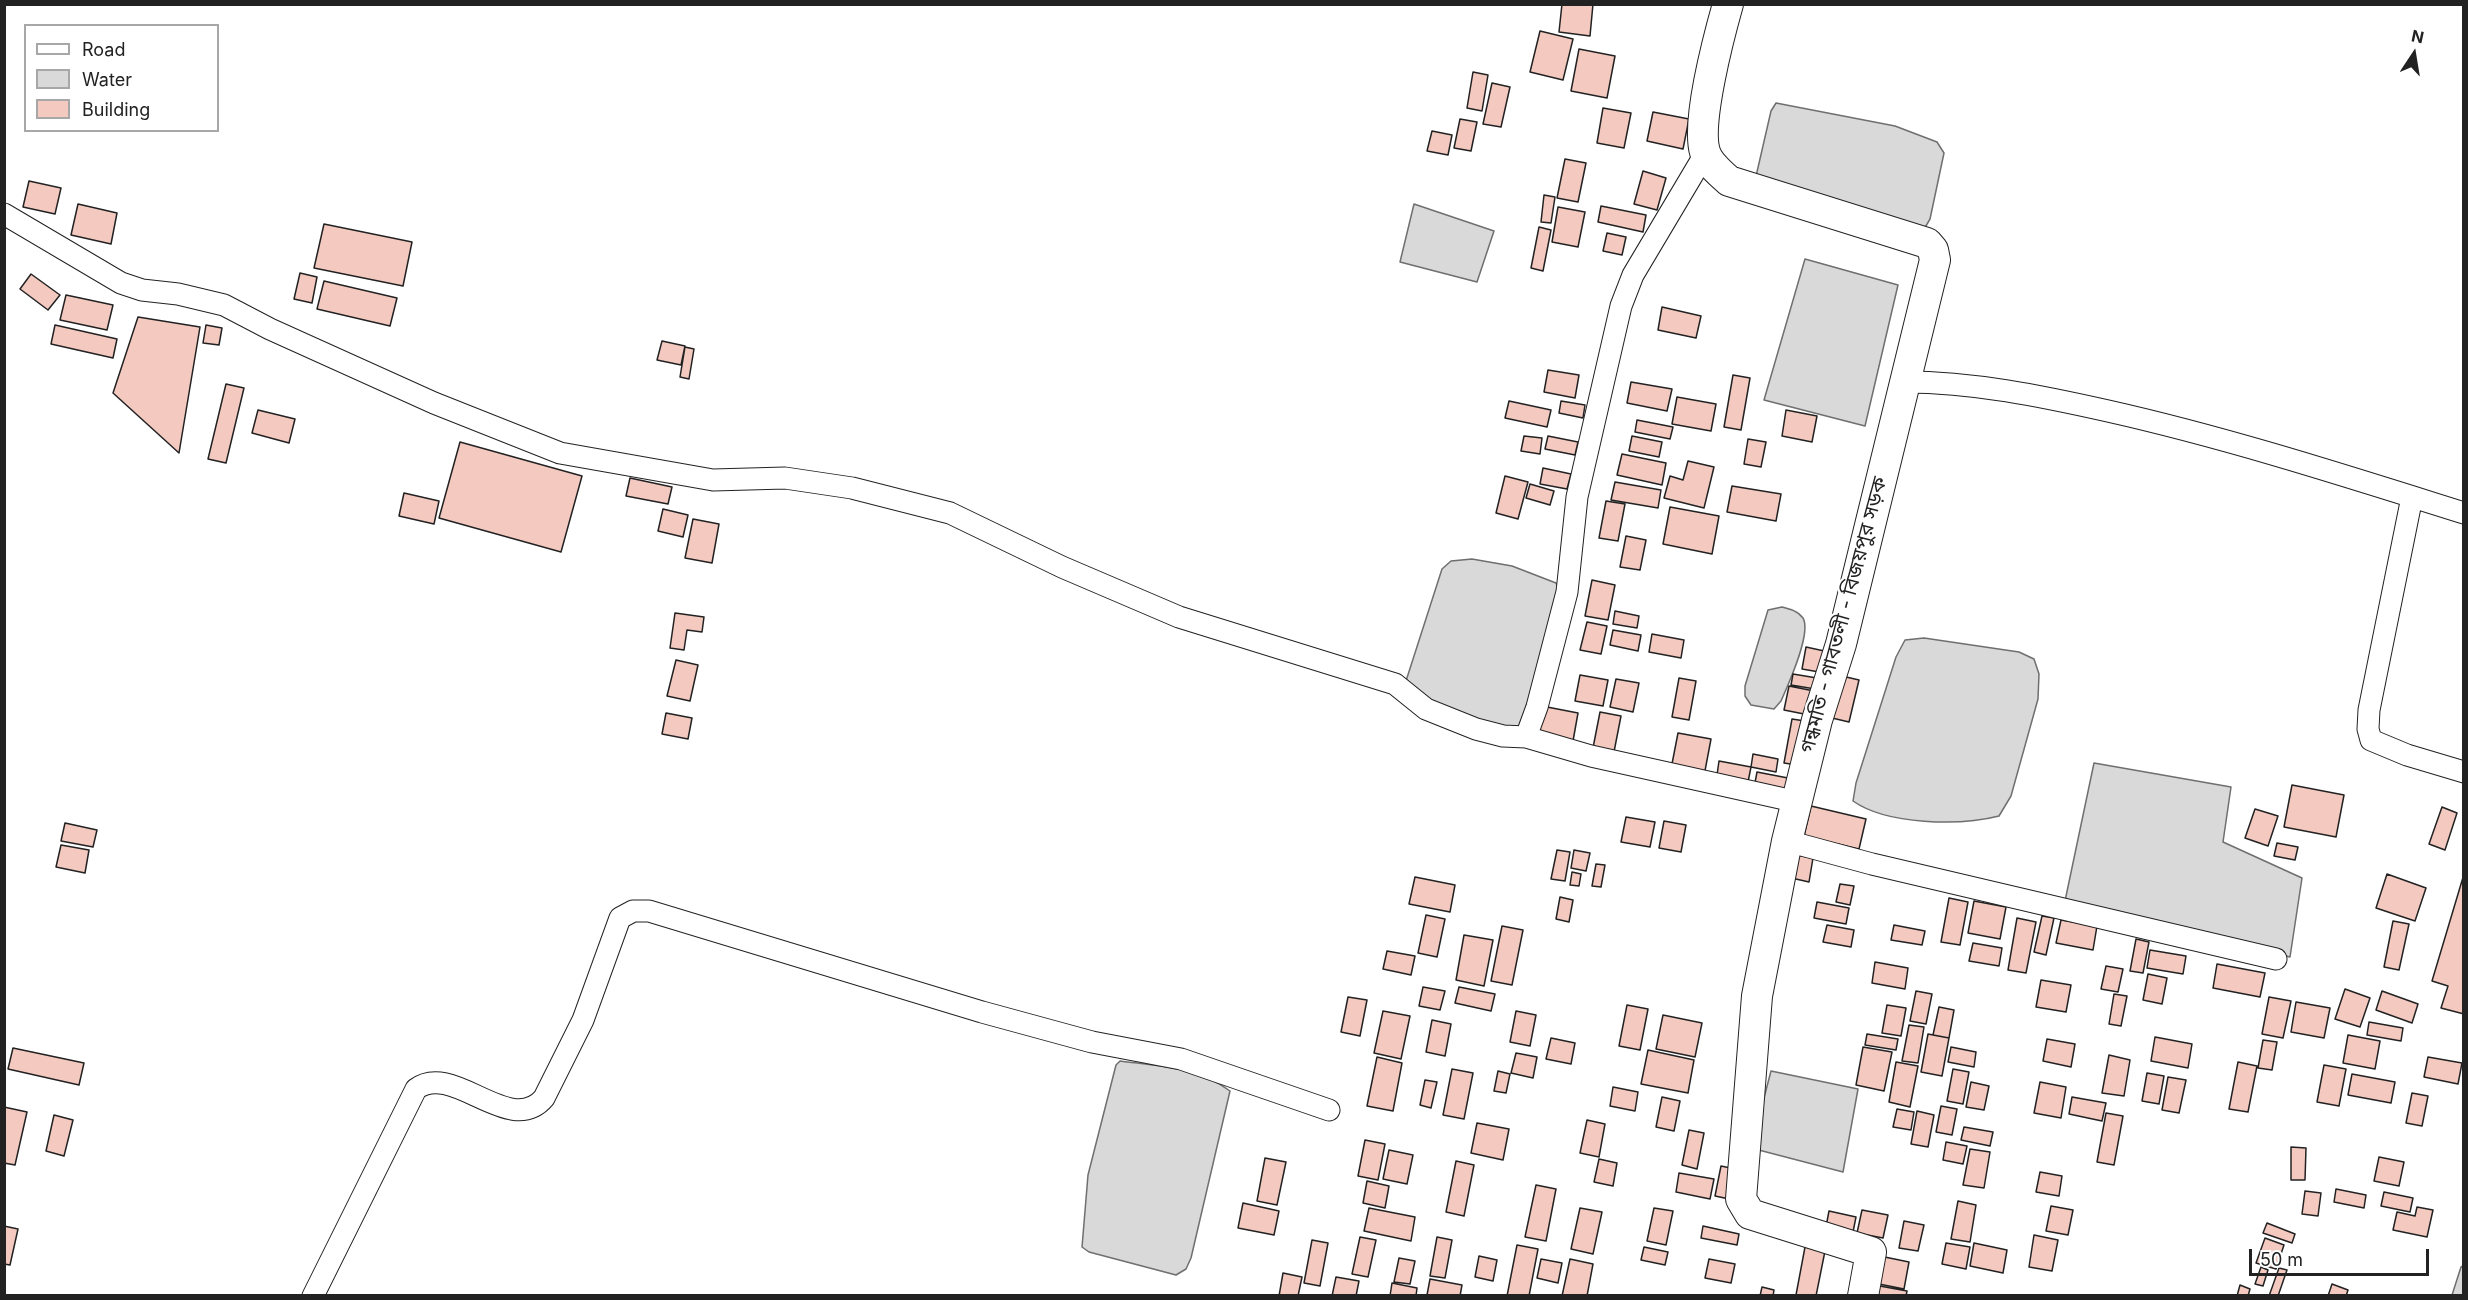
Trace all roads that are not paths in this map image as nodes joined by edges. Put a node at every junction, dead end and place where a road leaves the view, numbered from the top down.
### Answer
1 (1728, 4) edge
2 (1705, 154) junction
3 (4, 214) edge
4 (1905, 382) junction
5 (2412, 497) junction
6 (2463, 513) edge
7 (1526, 737) junction
8 (2463, 772) edge
9 (1798, 802) junction
10 (1787, 841) junction
11 (2276, 959) dead end
12 (1329, 1110) dead end
13 (313, 1296) edge
14 (1863, 1296) edge

1 - 2 main road
2 - 4 main road, গন্ধমতি - গাবতলী - বিজয়পুর সড়ক
2 - 7 street
3 - 7 street
4 - 5 street
4 - 9 main road, গন্ধমতি - গাবতলী - বিজয়পুর সড়ক
5 - 6 street
5 - 8 street
7 - 9 street
9 - 10 main road, গন্ধমতি - গাবতলী - বিজয়পুর সড়ক
10 - 11 street
10 - 14 main road, গন্ধমতি - গাবতলী - বিজয়পুর সড়ক
12 - 13 street

